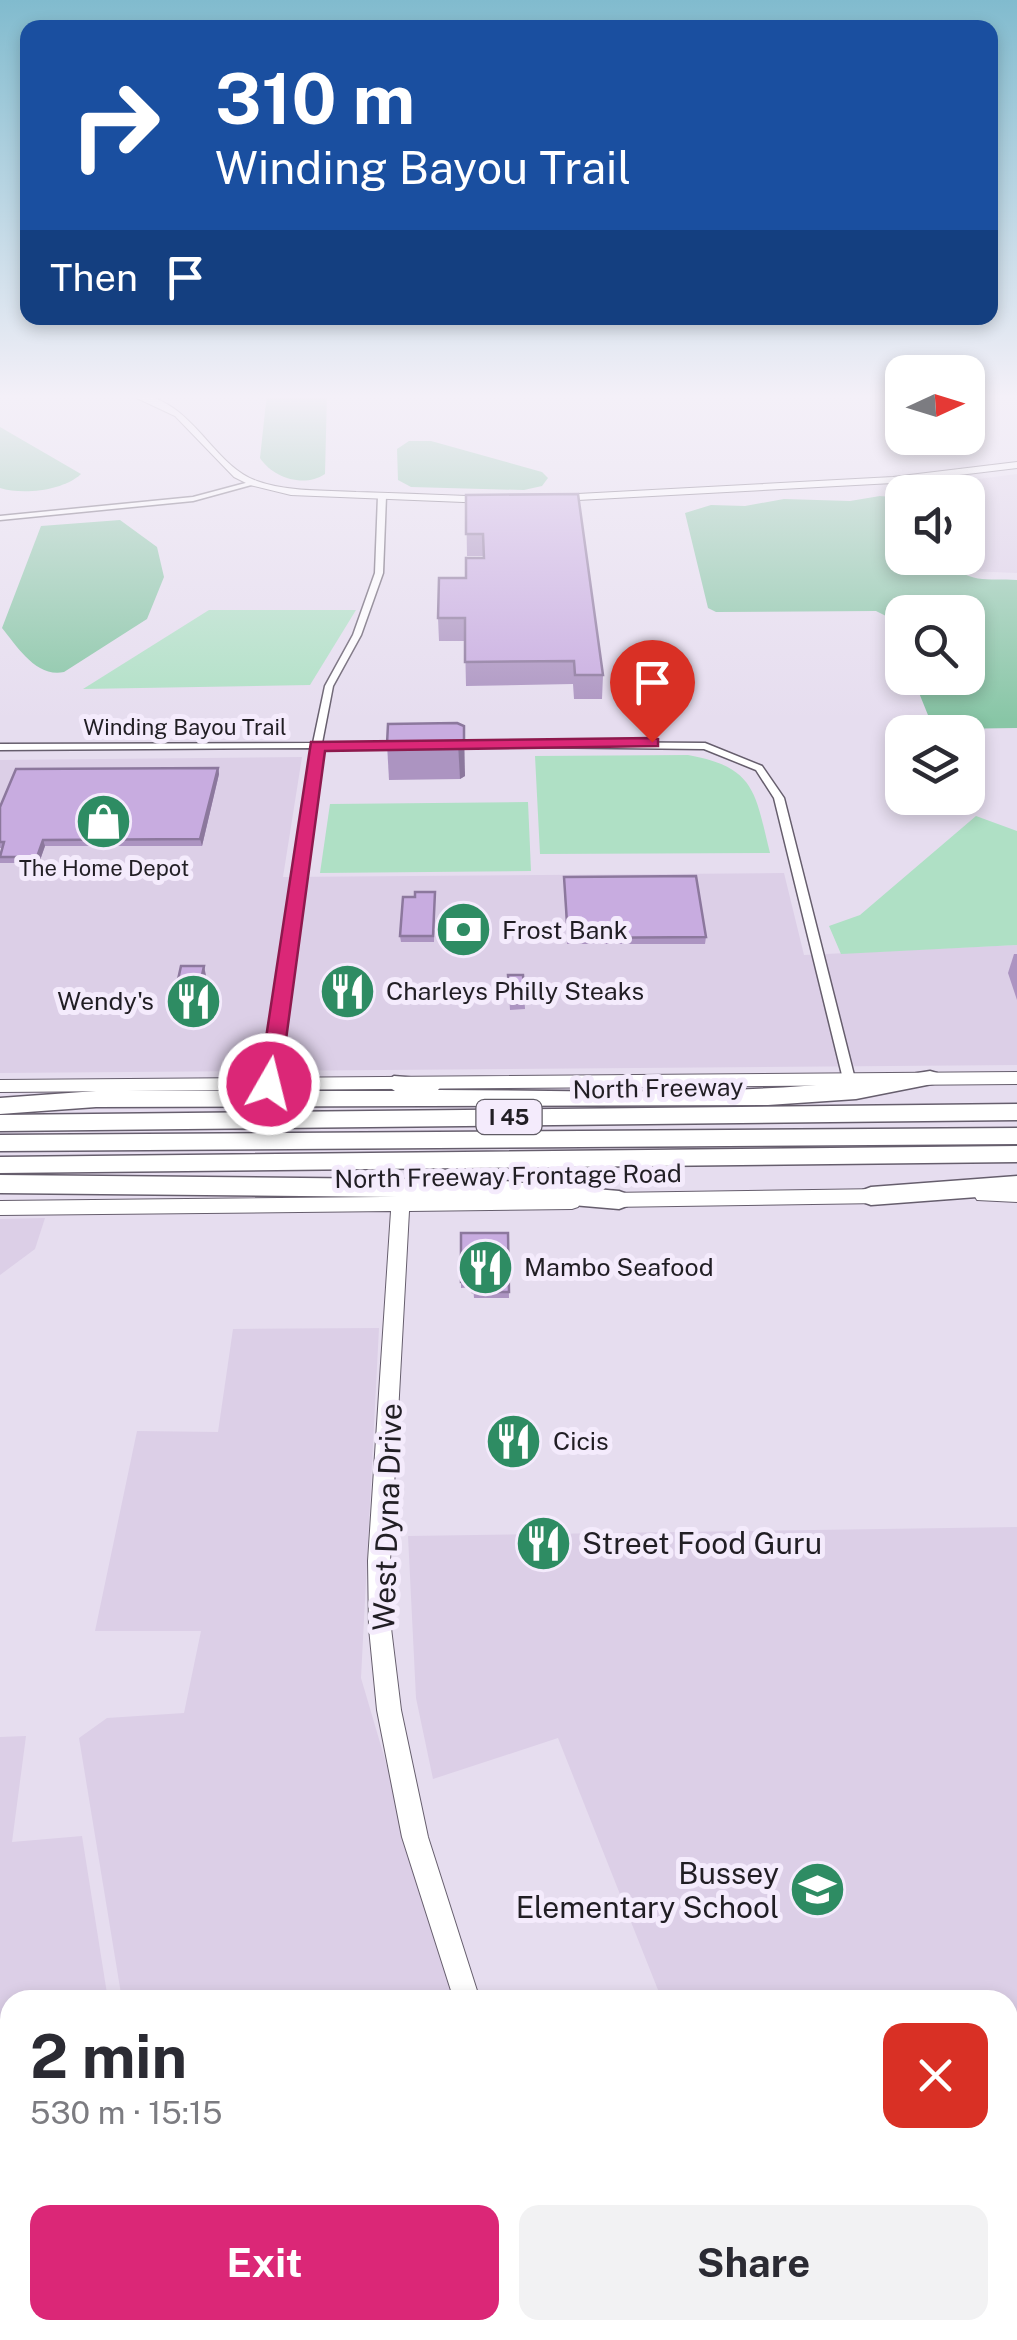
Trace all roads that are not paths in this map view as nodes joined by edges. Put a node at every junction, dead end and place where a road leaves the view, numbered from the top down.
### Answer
1 (130, 502) edge
2 (382, 502) edge
3 (0, 514) edge
4 (412, 745) edge
5 (430, 745) edge
6 (317, 746) junction
7 (0, 747) edge
8 (930, 1078) junction
9 (1017, 1078) edge
10 (849, 1079) junction
11 (394, 1083) junction
12 (269, 1084) junction
13 (0, 1086) edge
14 (659, 1098) junction
15 (0, 1106) edge
16 (1017, 1112) edge
17 (0, 1123) edge
18 (1017, 1136) edge
19 (0, 1143) edge
20 (1017, 1154) edge
21 (0, 1164) edge
22 (0, 1184) edge
23 (1017, 1186) edge
24 (1017, 1195) edge
25 (871, 1196) junction
26 (618, 1200) junction
27 (400, 1203) junction
28 (0, 1208) edge
29 (464, 1990) edge

1 - 3 street
2 - 6 street
4 - 6 street, Winding Bayou Trail
5 - 10 street
6 - 7 street, Winding Bayou Trail
6 - 12 street
8 - 9 street
8 - 10 street
8 - 14 highway
10 - 11 street
11 - 12 street
11 - 14 highway
12 - 13 street
14 - 15 highway
16 - 17 highway, North Freeway / I 45
18 - 19 highway, North Freeway / I 45
20 - 21 highway, I 45
22 - 26 highway
23 - 25 highway
24 - 25 street, North Freeway Frontage Road
25 - 26 street, North Freeway Frontage Road
26 - 27 street, North Freeway Frontage Road
27 - 28 street, North Freeway Frontage Road
27 - 29 street, West Dyna Drive

